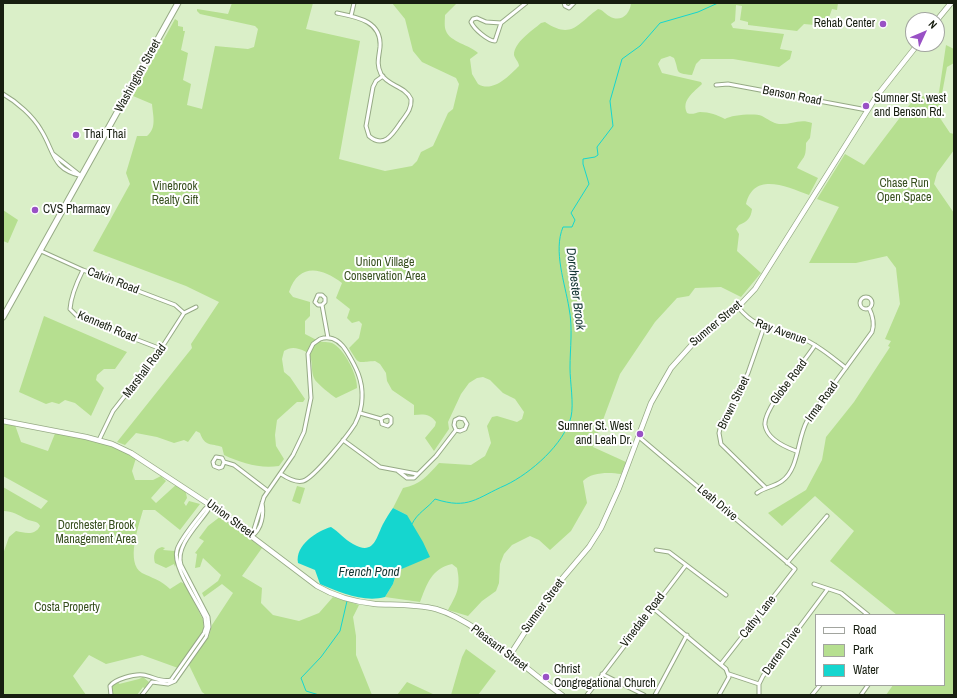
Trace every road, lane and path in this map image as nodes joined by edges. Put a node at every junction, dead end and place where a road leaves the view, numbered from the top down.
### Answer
1 (178, 3) edge
2 (354, 3) edge
3 (526, 3) edge
4 (564, 3) edge
5 (574, 3) edge
6 (951, 3) edge
7 (944, 12) edge
8 (338, 13) dead end
9 (351, 16) junction
10 (501, 23) junction
11 (912, 52) edge
12 (382, 76) junction
13 (716, 85) dead end
14 (3, 94) edge
15 (867, 110) junction
16 (82, 176) junction
17 (41, 251) junction
18 (83, 270) junction
19 (322, 305) dead end
20 (196, 307) dead end
21 (738, 307) junction
22 (869, 308) junction
23 (184, 312) junction
24 (3, 317) edge
25 (764, 327) junction
26 (328, 338) junction
27 (815, 345) junction
28 (162, 349) junction
29 (846, 368) junction
30 (360, 412) junction
31 (381, 419) dead end
32 (3, 421) edge
33 (456, 430) junction
34 (639, 437) junction
35 (99, 440) junction
36 (343, 440) junction
37 (796, 452) junction
38 (224, 462) dead end
39 (398, 471) junction
40 (281, 474) junction
41 (417, 474) junction
42 (765, 487) junction
43 (268, 491) junction
44 (757, 493) dead end
45 (210, 505) junction
46 (826, 516) dead end
47 (252, 536) junction
48 (656, 550) dead end
49 (787, 563) junction
50 (686, 565) junction
51 (795, 569) joint
52 (814, 584) dead end
53 (827, 590) junction
54 (194, 594) junction
55 (726, 595) dead end
56 (653, 608) junction
57 (867, 614) edge
58 (454, 616) joint
59 (687, 635) junction
60 (510, 655) junction
61 (721, 664) junction
62 (602, 674) junction
63 (729, 674) junction
64 (149, 677) junction
65 (151, 682) junction
66 (759, 684) junction
67 (819, 686) edge
68 (867, 686) edge
69 (112, 695) edge
70 (142, 695) edge
71 (562, 695) edge
72 (587, 695) edge
73 (644, 695) edge
74 (655, 695) edge
75 (719, 695) edge
76 (759, 695) edge
77 (812, 695) edge
78 (860, 695) edge

1 - 16 main road, Washington Street
2 - 9 street
3 - 10 street
4 - 5 street
6 - 7 main road
8 - 9 street
9 - 12 street
10 - 10 street
11 - 15 main road, Sumner Street
12 - 12 street
13 - 15 street, Benson Road
14 - 16 street
15 - 21 main road, Sumner Street
16 - 17 main road, Washington Street
17 - 18 street, Calvin Road
17 - 24 main road, Washington Street
18 - 23 street, Calvin Road
18 - 28 street, Kenneth Road
19 - 26 street
20 - 23 street
21 - 25 street, Ray Avenue
21 - 34 main road, Sumner Street
22 - 22 street
22 - 29 street, Irma Road
23 - 28 street, Marshall Road
25 - 27 street, Ray Avenue
25 - 42 street, Brown Street
26 - 30 street
26 - 40 street
27 - 29 street, Ray Avenue
27 - 37 street, Globe Road
28 - 35 street, Marshall Road
29 - 37 street, Irma Road
30 - 31 street
30 - 36 street
32 - 35 main road, Union Street
33 - 33 street
33 - 41 street
34 - 49 street, Leah Drive
34 - 60 main road, Sumner Street
35 - 45 main road, Union Street
36 - 39 street
36 - 40 street
37 - 42 street, Irma Road
38 - 43 street
39 - 41 street
39 - 41 street
40 - 43 street
42 - 44 street, Irma Road
43 - 47 street
45 - 47 main road, Union Street
45 - 54 street
46 - 49 street
47 - 58 main road, Union Street
48 - 50 street
49 - 51 street, Leah Drive
50 - 55 street
50 - 56 street, Vinedale Road
51 - 61 street, Cathy Lane
52 - 53 street
53 - 57 street
53 - 66 street, Darren Drive
54 - 64 street
54 - 65 street
56 - 59 street
56 - 62 street, Vinedale Road
58 - 60 main road, Pleasant Street
59 - 61 street
59 - 74 street
60 - 71 main road, Pleasant Street
61 - 63 street
62 - 72 street, Vinedale Road
62 - 73 street
63 - 66 street
63 - 75 street
64 - 65 street
64 - 69 street
65 - 70 street
66 - 76 street, Darren Drive
67 - 77 street
68 - 78 street

